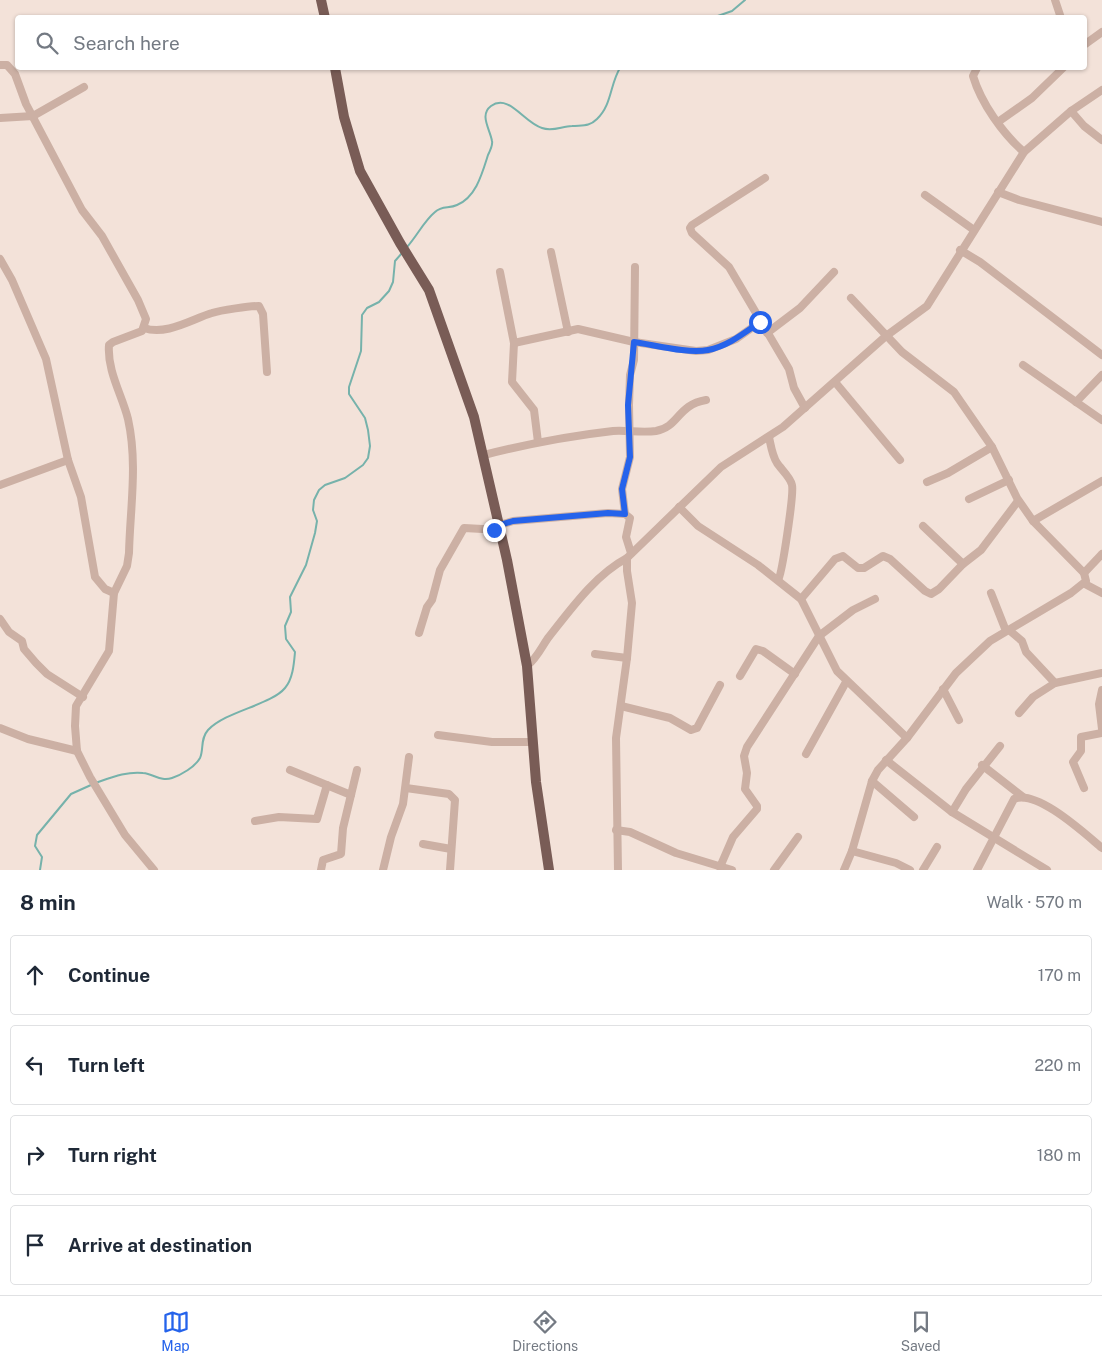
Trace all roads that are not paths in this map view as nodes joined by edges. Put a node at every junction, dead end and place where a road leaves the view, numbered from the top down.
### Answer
1 (320, 0) edge
2 (1055, 0) edge
3 (324, 15) edge
4 (1060, 15) edge
5 (1102, 32) edge
6 (1087, 43) edge
7 (0, 65) edge
8 (335, 70) edge
9 (976, 70) edge
10 (1061, 70) edge
11 (84, 87) dead end
12 (1102, 90) edge
13 (1071, 111) junction
14 (33, 116) junction
15 (0, 118) edge
16 (998, 122) junction
17 (1102, 140) edge
18 (1024, 152) junction
19 (765, 178) dead end
20 (998, 192) junction
21 (925, 195) dead end
22 (1102, 222) edge
23 (974, 230) junction
24 (960, 250) junction
25 (551, 252) dead end
26 (0, 259) edge
27 (635, 267) dead end
28 (500, 272) dead end
29 (834, 272) dead end
30 (851, 298) dead end
31 (760, 322) junction
32 (144, 328) junction
33 (568, 332) junction
34 (767, 333) junction
35 (886, 336) junction
36 (634, 342) junction
37 (514, 343) junction
38 (1102, 355) edge
39 (1023, 365) dead end
40 (267, 372) dead end
41 (1102, 375) edge
42 (835, 382) junction
43 (706, 400) dead end
44 (1076, 402) junction
45 (805, 408) junction
46 (1102, 420) edge
47 (628, 430) junction
48 (769, 437) junction
49 (538, 442) junction
50 (992, 447) junction
51 (484, 456) junction
52 (68, 460) junction
53 (900, 460) dead end
54 (1009, 480) junction
55 (1102, 481) edge
56 (927, 482) dead end
57 (0, 485) edge
58 (969, 499) dead end
59 (1018, 500) junction
60 (679, 507) junction
61 (625, 514) junction
62 (1033, 521) junction
63 (923, 526) dead end
64 (500, 528) junction
65 (1102, 554) edge
66 (629, 556) junction
67 (962, 564) junction
68 (1084, 573) junction
69 (778, 580) junction
70 (1084, 584) junction
71 (114, 593) junction
72 (991, 593) dead end
73 (1102, 593) edge
74 (801, 598) junction
75 (875, 599) dead end
76 (0, 619) edge
77 (1008, 631) junction
78 (419, 633) dead end
79 (819, 636) junction
80 (595, 654) dead end
81 (627, 658) junction
82 (527, 666) junction
83 (1102, 673) edge
84 (795, 674) junction
85 (740, 676) dead end
86 (846, 682) junction
87 (1054, 683) junction
88 (720, 685) dead end
89 (943, 689) junction
90 (1102, 690) edge
91 (82, 697) junction
92 (621, 706) junction
93 (1020, 712) dead end
94 (959, 720) dead end
95 (0, 728) edge
96 (1102, 729) edge
97 (1102, 733) edge
98 (438, 734) dead end
99 (907, 738) junction
100 (533, 742) junction
101 (1000, 746) dead end
102 (77, 751) junction
103 (806, 754) dead end
104 (409, 757) dead end
105 (886, 760) junction
106 (982, 766) junction
107 (290, 770) dead end
108 (357, 770) dead end
109 (872, 781) junction
110 (327, 785) junction
111 (406, 788) junction
112 (1084, 788) dead end
113 (351, 795) junction
114 (1024, 797) junction
115 (952, 812) junction
116 (914, 817) dead end
117 (256, 821) dead end
118 (616, 830) junction
119 (798, 837) dead end
120 (995, 837) junction
121 (423, 844) dead end
122 (937, 847) dead end
123 (1102, 848) edge
124 (451, 849) junction
125 (852, 851) junction
126 (720, 867) junction
127 (154, 870) edge
128 (321, 870) edge
129 (384, 870) edge
130 (450, 870) edge
131 (549, 870) edge
132 (618, 870) edge
133 (732, 870) edge
134 (774, 870) edge
135 (844, 870) edge
136 (910, 870) edge
137 (923, 870) edge
138 (977, 870) edge
139 (1047, 870) edge

1 - 3 main road
2 - 4 street
5 - 6 street
7 - 14 street
8 - 51 main road
9 - 16 street
10 - 16 street
11 - 14 street
12 - 13 street
13 - 17 street
13 - 18 street
14 - 15 street
14 - 32 street
16 - 18 street
18 - 20 street
19 - 31 street
20 - 22 street
20 - 23 street
21 - 23 street
23 - 24 street
24 - 35 street
24 - 38 street
25 - 33 street
26 - 52 street
27 - 36 street
28 - 37 street
29 - 34 street
30 - 35 street
31 - 34 street
31 - 36 street
32 - 40 street
32 - 71 street
33 - 36 street
33 - 37 street
34 - 45 street
35 - 42 street
35 - 50 street
36 - 47 street
37 - 49 street
39 - 44 street
41 - 44 street
42 - 45 street
42 - 53 street
43 - 47 street
44 - 46 street
45 - 48 street
47 - 49 street
47 - 61 street
48 - 60 street
48 - 69 street
49 - 51 street
50 - 54 street
50 - 56 street
51 - 64 main road
52 - 57 street
52 - 71 street
54 - 58 street
54 - 59 street
55 - 62 street
59 - 62 street
59 - 67 street
60 - 66 street
60 - 69 street
61 - 64 street
61 - 66 street
62 - 68 street
63 - 67 street
64 - 78 street
64 - 82 main road
65 - 68 street
66 - 81 street
66 - 82 street
67 - 74 street
68 - 70 street
69 - 74 street
70 - 73 street
70 - 77 street
71 - 91 street
72 - 77 street
74 - 79 street
75 - 79 street
76 - 91 street
77 - 87 street
77 - 89 street
79 - 84 street
79 - 86 street
80 - 81 street
81 - 92 street
82 - 100 main road
83 - 87 street
84 - 85 street
84 - 126 street
86 - 99 street
86 - 103 street
87 - 93 street
88 - 92 street
89 - 94 street
89 - 99 street
90 - 96 street
91 - 102 street
92 - 118 street
95 - 102 street
97 - 112 street
98 - 100 street
99 - 105 street
100 - 131 main road
101 - 106 street
102 - 127 street
104 - 111 street
105 - 109 street
105 - 115 street
106 - 114 street
106 - 115 street
107 - 110 street
108 - 113 street
109 - 116 street
109 - 125 street
110 - 113 street
110 - 117 street
111 - 124 street
111 - 129 street
113 - 128 street
114 - 120 street
114 - 123 street
115 - 120 street
118 - 126 street
118 - 132 street
119 - 134 street
120 - 138 street
120 - 139 street
121 - 124 street
122 - 137 street
124 - 130 street
125 - 135 street
125 - 136 street
126 - 133 street

